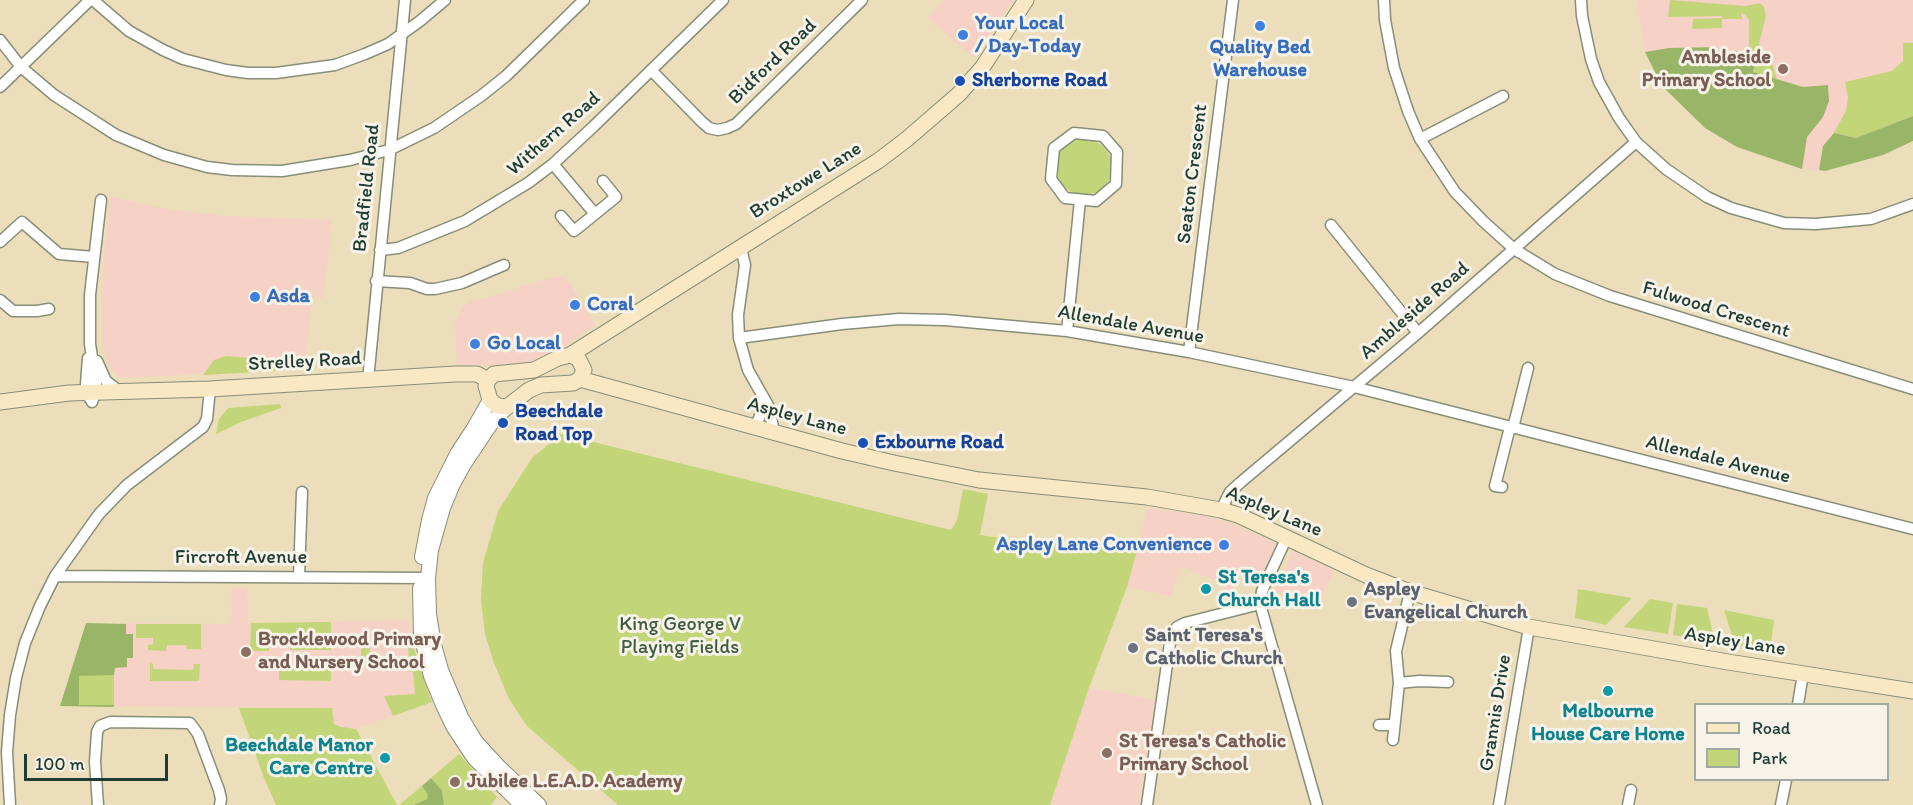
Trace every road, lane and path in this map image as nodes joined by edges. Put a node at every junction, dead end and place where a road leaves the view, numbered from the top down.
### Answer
1 (92, 0) edge
2 (405, 0) edge
3 (445, 0) edge
4 (584, 0) edge
5 (723, 0) edge
6 (862, 0) edge
7 (1026, 0) edge
8 (1233, 0) edge
9 (1384, 0) edge
10 (1581, 0) edge
11 (401, 34) junction
12 (0, 40) edge
13 (21, 67) junction
14 (651, 70) junction
15 (0, 87) edge
16 (1503, 96) dead end
17 (1420, 139) junction
18 (1636, 142) junction
19 (389, 150) junction
20 (553, 164) junction
21 (603, 181) dead end
22 (101, 200) dead end
23 (1080, 200) junction
24 (1913, 204) edge
25 (595, 214) junction
26 (561, 216) dead end
27 (1330, 225) dead end
28 (0, 242) edge
29 (741, 248) junction
30 (1515, 249) junction
31 (380, 250) junction
32 (94, 257) junction
33 (504, 265) dead end
34 (376, 281) junction
35 (0, 300) edge
36 (49, 309) dead end
37 (1067, 331) junction
38 (1418, 333) junction
39 (739, 338) junction
40 (90, 344) junction
41 (1189, 352) junction
42 (570, 355) junction
43 (1528, 368) dead end
44 (368, 380) junction
45 (488, 380) junction
46 (580, 380) junction
47 (1354, 387) junction
48 (210, 389) junction
49 (1913, 389) edge
50 (123, 393) junction
51 (92, 396) junction
52 (763, 399) junction
53 (490, 400) junction
54 (0, 402) edge
55 (507, 407) junction
56 (755, 427) junction
57 (1511, 428) junction
58 (774, 432) junction
59 (1502, 487) dead end
60 (302, 492) dead end
61 (1221, 510) junction
62 (1913, 529) edge
63 (1286, 539) junction
64 (55, 576) junction
65 (299, 576) junction
66 (424, 578) junction
67 (1410, 592) junction
68 (1260, 604) junction
69 (1529, 627) junction
70 (1803, 674) junction
71 (1448, 682) dead end
72 (1399, 683) junction
73 (1913, 691) edge
74 (1798, 703) edge
75 (1379, 725) dead end
76 (1394, 725) junction
77 (1393, 740) dead end
78 (1785, 781) edge
79 (1631, 790) dead end
80 (10, 805) edge
81 (98, 805) edge
82 (220, 805) edge
83 (522, 805) edge
84 (539, 805) edge
85 (1147, 805) edge
86 (1317, 805) edge
87 (1499, 805) edge
88 (1628, 805) edge
89 (1781, 805) edge

1 - 11 street
1 - 13 street
2 - 11 street, Bradfield Road
3 - 11 street
4 - 19 street
5 - 14 street, Withern Road
6 - 14 street, Bidford Road
7 - 29 main road, Broxtowe Lane
8 - 41 street, Seaton Crescent
9 - 17 street, Fulwood Crescent
10 - 18 street
11 - 19 street, Bradfield Road
12 - 13 street
13 - 15 street
13 - 19 street
14 - 20 street, Withern Road
16 - 17 street
17 - 30 street, Fulwood Crescent
18 - 24 street
18 - 30 street, Ambleside Road
19 - 31 street, Bradfield Road
20 - 25 street
20 - 31 street, Withern Road
21 - 25 street
22 - 32 street
23 - 23 street
23 - 37 street
25 - 26 street
27 - 38 street
28 - 32 street
29 - 39 street
29 - 42 main road, Broxtowe Lane
30 - 38 street, Ambleside Road
30 - 49 street, Fulwood Crescent
31 - 34 street, Bradfield Road
32 - 40 street
33 - 34 street
34 - 44 street, Bradfield Road
35 - 36 street
37 - 39 street, Allendale Avenue
37 - 41 street, Allendale Avenue
38 - 47 street, Ambleside Road
39 - 52 street
40 - 50 street
40 - 51 street
41 - 47 street, Allendale Avenue
42 - 45 main road, Broxtowe Lane
42 - 46 main road
43 - 57 street
44 - 45 main road, Strelley Road
44 - 48 main road, Strelley Road
45 - 53 main road
46 - 55 main road
46 - 56 main road, Aspley Lane
47 - 57 street, Allendale Avenue
47 - 61 street, Ambleside Road
48 - 50 main road, Strelley Road
48 - 64 street
50 - 51 main road, Strelley Road
51 - 54 main road, Strelley Road
52 - 56 street
52 - 58 street
53 - 55 main road
53 - 66 street
55 - 66 street
56 - 58 main road, Aspley Lane
57 - 59 street
57 - 62 street, Allendale Avenue
58 - 61 main road, Aspley Lane
60 - 65 street
61 - 63 main road, Aspley Lane
63 - 67 main road, Aspley Lane
63 - 68 street
64 - 65 street, Fircroft Avenue
64 - 80 street
65 - 66 street, Fircroft Avenue
66 - 83 street
66 - 84 street
67 - 69 main road, Aspley Lane
67 - 72 street
68 - 85 street
68 - 86 street
69 - 70 main road, Aspley Lane
69 - 87 street, Grannis Drive
70 - 73 main road, Aspley Lane
70 - 74 street
71 - 72 street
72 - 76 street
75 - 76 street
76 - 77 street
78 - 89 street
79 - 88 street
81 - 82 street

